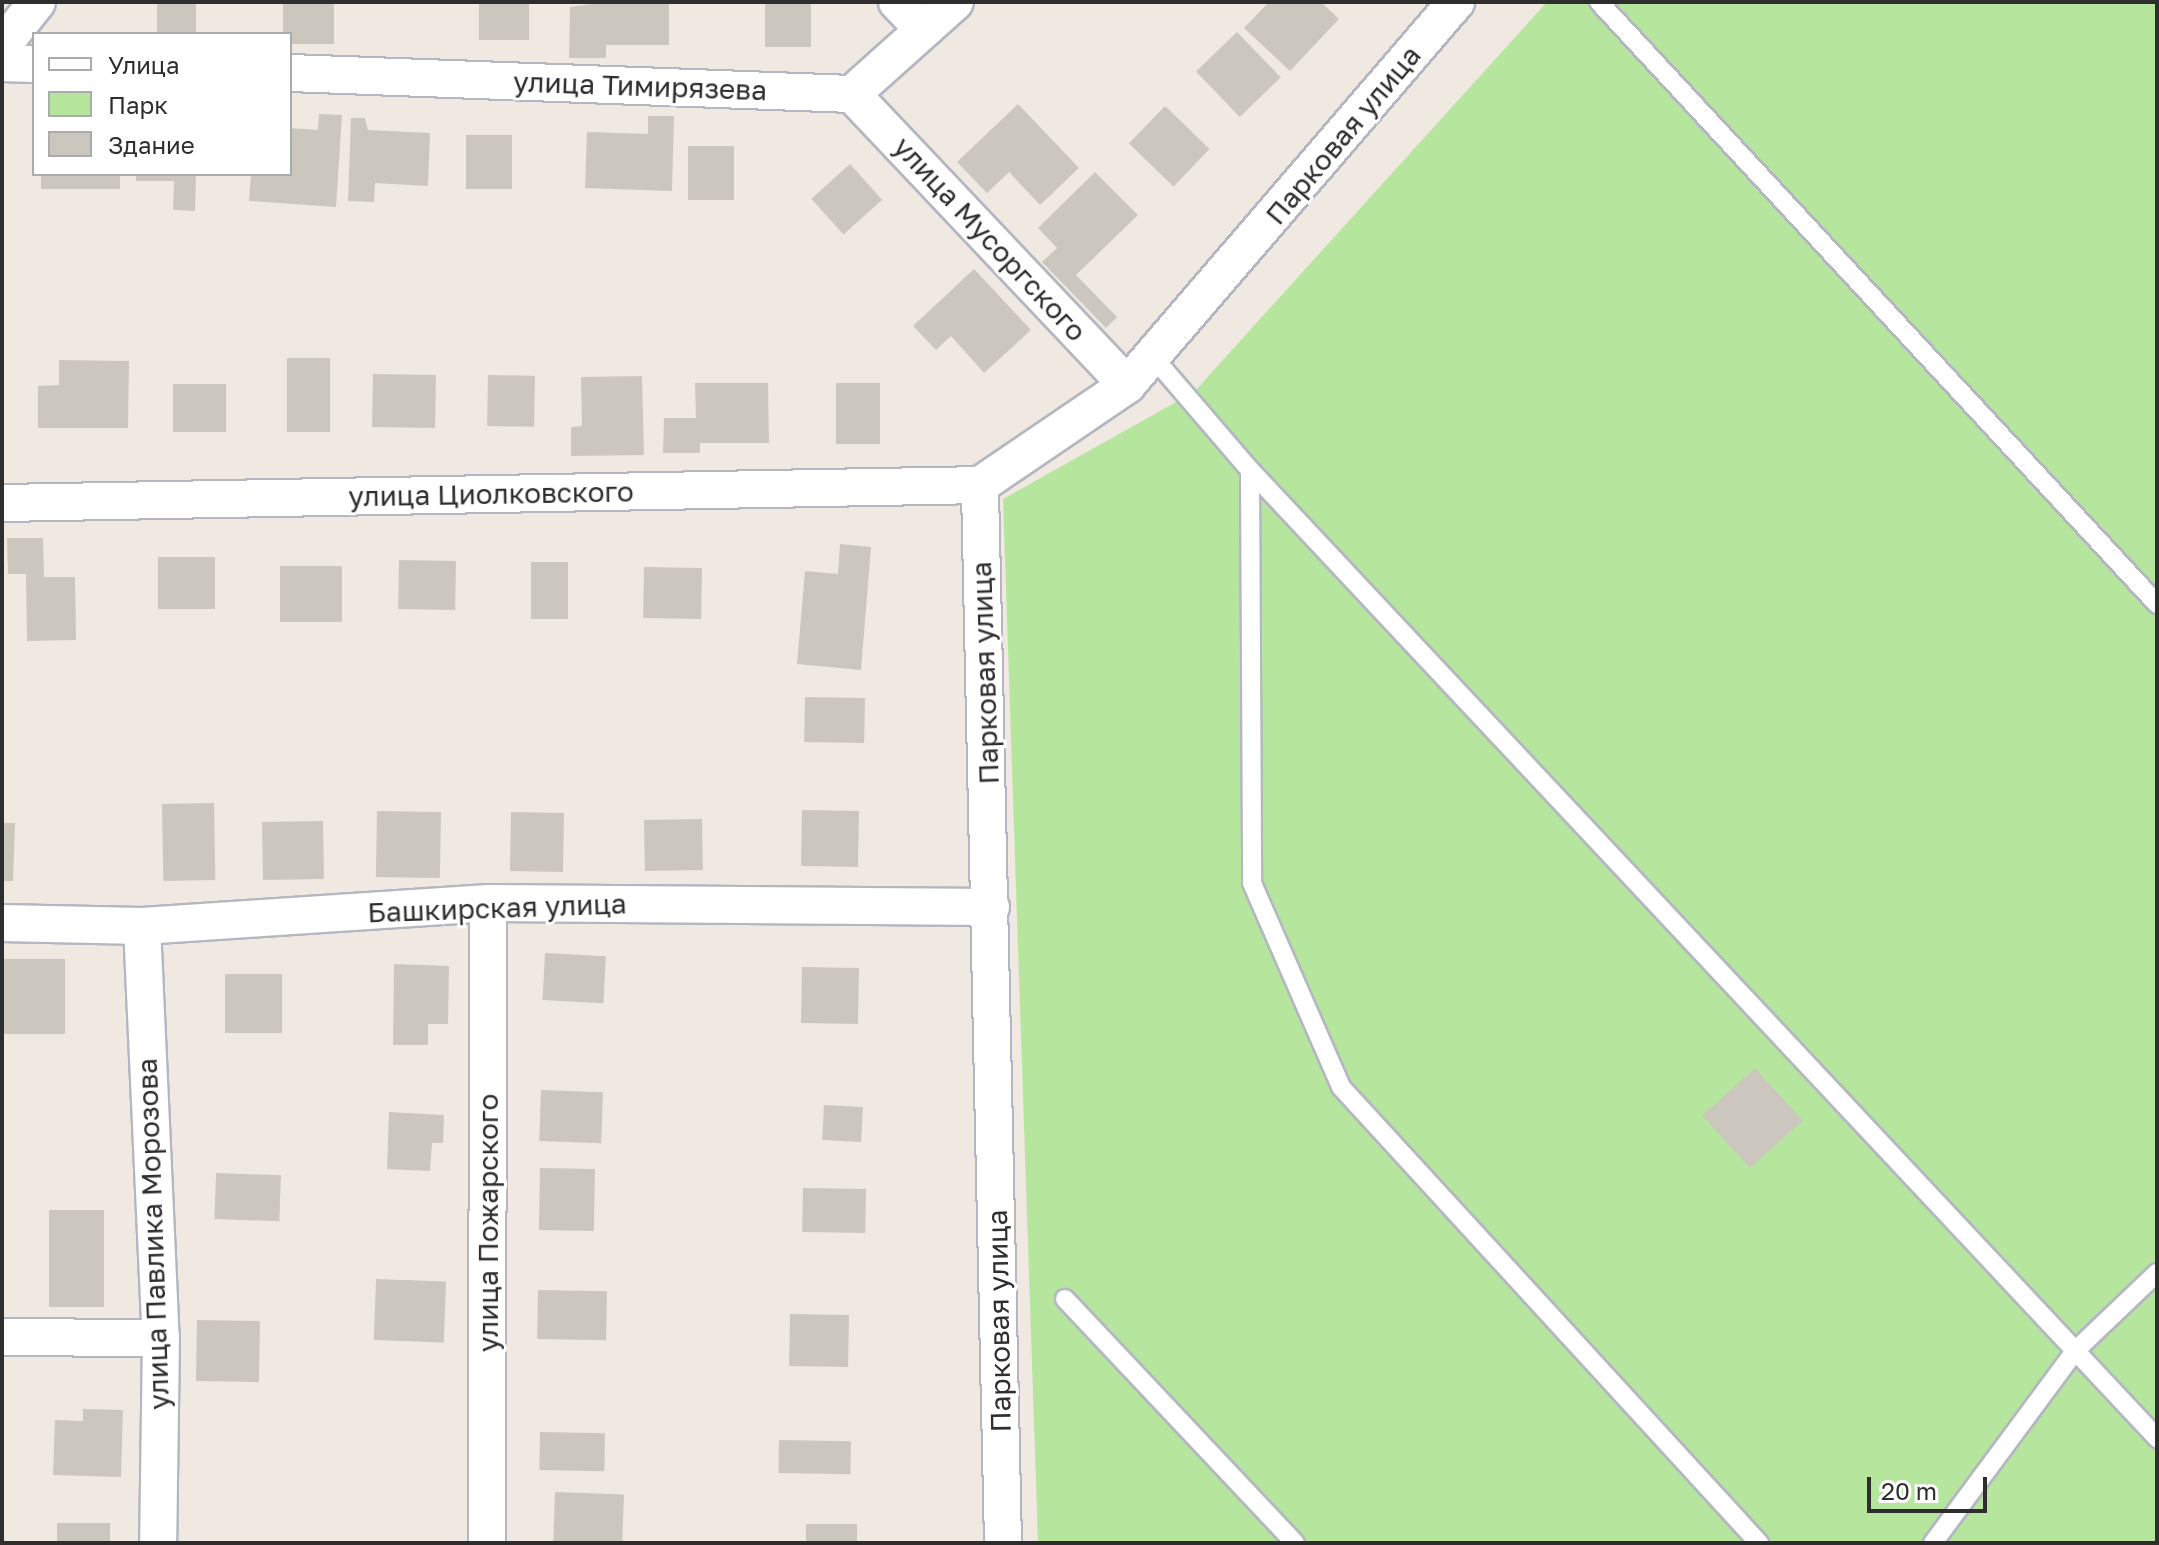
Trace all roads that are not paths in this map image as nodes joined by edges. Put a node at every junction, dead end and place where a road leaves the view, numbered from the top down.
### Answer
1 (37, 2) edge
2 (897, 2) edge
3 (955, 2) edge
4 (1456, 2) edge
5 (1599, 2) edge
6 (923, 29) junction
7 (2, 46) edge
8 (2, 63) edge
9 (32, 64) edge
10 (292, 73) edge
11 (852, 94) junction
12 (1153, 357) junction
13 (1127, 385) junction
14 (1250, 470) junction
15 (980, 485) junction
16 (2, 503) edge
17 (2157, 604) edge
18 (488, 903) junction
19 (991, 907) junction
20 (2, 923) edge
21 (142, 926) junction
22 (2157, 1273) edge
23 (1065, 1299) dead end
24 (2, 1337) edge
25 (161, 1338) junction
26 (2075, 1351) junction
27 (2157, 1438) edge
28 (158, 1543) edge
29 (487, 1543) edge
30 (1003, 1543) edge
31 (1295, 1543) edge
32 (1759, 1543) edge
33 (1933, 1543) edge

1 - 7 street
2 - 6 street
3 - 6 street
4 - 12 street, Парковая улица
5 - 17 lane
6 - 11 street
8 - 9 street
10 - 11 street, улица Тимирязева
11 - 13 street, улица Мусоргского
12 - 13 street, Парковая улица
12 - 14 lane
13 - 15 street, Парковая улица
14 - 26 lane
14 - 32 lane
15 - 16 street, улица Циолковского
15 - 19 street, Парковая улица
18 - 19 street, Башкирская улица
18 - 21 street, Башкирская улица
18 - 29 street, улица Пожарского
19 - 30 street, Парковая улица
20 - 21 street, Башкирская улица
21 - 25 street, улица Павлика Морозова
22 - 26 lane
23 - 31 lane
24 - 25 street
25 - 28 street, улица Павлика Морозова
26 - 27 lane
26 - 33 lane

